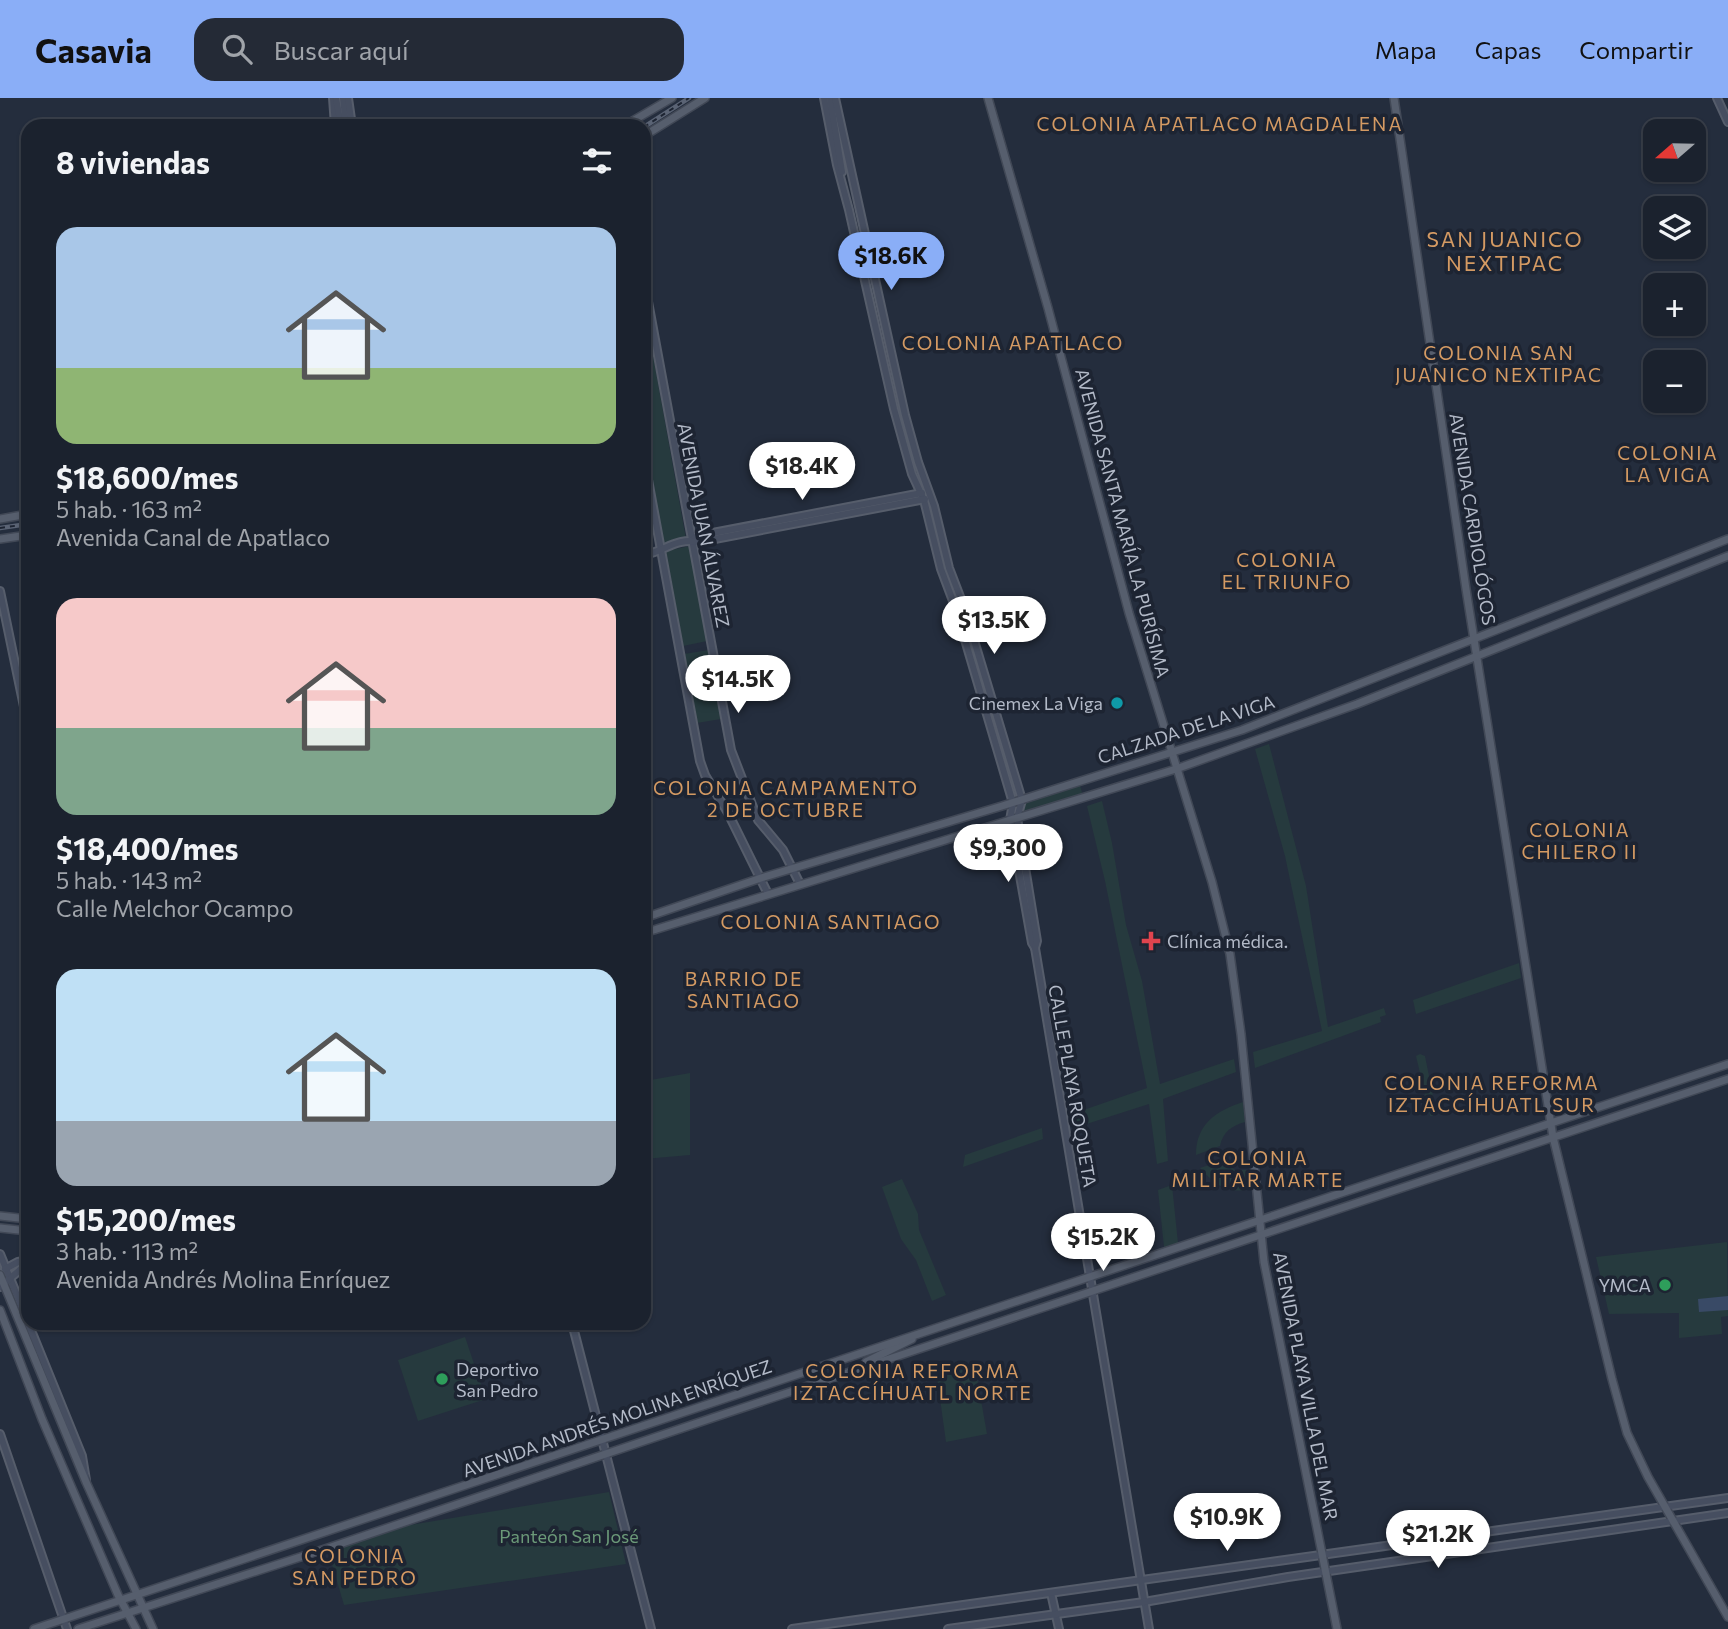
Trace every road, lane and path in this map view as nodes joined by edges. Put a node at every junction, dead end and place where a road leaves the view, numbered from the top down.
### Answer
1 (335, 98) edge
2 (346, 98) edge
3 (672, 98) edge
4 (705, 98) edge
5 (824, 98) edge
6 (832, 98) edge
7 (988, 98) edge
8 (1394, 98) edge
9 (1717, 98) edge
10 (335, 119) edge
11 (342, 119) edge
12 (344, 119) edge
13 (350, 119) edge
14 (636, 119) edge
15 (1728, 122) edge
16 (651, 132) edge
17 (836, 132) junction
18 (850, 173) junction
19 (841, 178) junction
20 (651, 327) edge
21 (651, 495) edge
22 (925, 496) junction
23 (21, 515) edge
24 (0, 519) edge
25 (21, 536) edge
26 (1728, 539) edge
27 (0, 540) edge
28 (692, 541) junction
29 (661, 549) junction
30 (651, 554) edge
31 (1728, 556) edge
32 (0, 591) edge
33 (1475, 638) junction
34 (1478, 655) junction
35 (21, 692) edge
36 (1318, 700) junction
37 (1324, 716) junction
38 (1172, 753) junction
39 (1176, 769) junction
40 (1080, 780) junction
41 (1085, 797) junction
42 (1022, 800) junction
43 (1013, 803) junction
44 (1014, 819) junction
45 (792, 869) junction
46 (761, 878) junction
47 (800, 884) junction
48 (768, 894) junction
49 (651, 916) edge
50 (651, 931) edge
51 (1728, 1064) edge
52 (1728, 1079) edge
53 (1550, 1124) junction
54 (1553, 1137) junction
55 (0, 1216) edge
56 (21, 1218) edge
57 (1260, 1221) junction
58 (0, 1228) edge
59 (21, 1230) edge
60 (1261, 1234) junction
61 (0, 1254) edge
62 (21, 1263) edge
63 (21, 1267) edge
64 (2, 1272) edge
65 (1090, 1276) junction
66 (5, 1283) edge
67 (1092, 1291) junction
68 (0, 1310) edge
69 (21, 1311) edge
70 (21, 1322) edge
71 (934, 1328) junction
72 (24, 1330) edge
73 (31, 1330) edge
74 (574, 1330) edge
75 (844, 1374) junction
76 (0, 1434) edge
77 (601, 1439) junction
78 (606, 1455) junction
79 (86, 1482) junction
80 (1728, 1498) edge
81 (1666, 1506) junction
82 (1728, 1513) edge
83 (1674, 1520) junction
84 (1322, 1554) junction
85 (1325, 1572) junction
86 (1140, 1580) junction
87 (1051, 1593) junction
88 (136, 1595) junction
89 (121, 1601) junction
90 (1144, 1602) junction
91 (142, 1608) junction
92 (127, 1613) junction
93 (1056, 1615) junction
94 (1728, 1617) edge
95 (64, 1619) junction
96 (973, 1627) edge
97 (34, 1629) edge
98 (68, 1629) edge
99 (78, 1629) edge
100 (136, 1629) edge
101 (153, 1629) edge
102 (651, 1629) edge
103 (792, 1629) edge
104 (948, 1629) edge
105 (1059, 1629) edge
106 (1149, 1629) edge
107 (1337, 1629) edge

1 - 10 street
1 - 11 street
2 - 12 street
2 - 13 street
3 - 14 main road
4 - 16 main road
5 - 19 street
6 - 17 street
6 - 18 street
7 - 38 main road, AVENIDA SANTA MARÍA LA PURÍSIMA
8 - 33 main road, AVENIDA CARDIOLÓGOS
9 - 15 street
17 - 18 street
17 - 19 street
18 - 22 street
19 - 22 street
20 - 28 street, AVENIDA JUAN ÁLVAREZ
21 - 29 street
22 - 28 street
22 - 42 street
22 - 43 street
23 - 24 main road
25 - 27 main road
26 - 33 main road, CALZADA DE LA VIGA
28 - 29 street
28 - 45 street, AVENIDA JUAN ÁLVAREZ
29 - 30 street
29 - 46 street
31 - 34 main road, CALZADA DE LA VIGA
32 - 35 street
33 - 34 main road, AVENIDA CARDIOLÓGOS
33 - 36 main road, CALZADA DE LA VIGA
34 - 37 main road, CALZADA DE LA VIGA
34 - 53 main road, AVENIDA CARDIOLÓGOS
36 - 37 main road
36 - 38 main road, CALZADA DE LA VIGA
37 - 39 main road, CALZADA DE LA VIGA
38 - 39 main road, AVENIDA PLAYA VILLA DEL MAR
38 - 40 main road, CALZADA DE LA VIGA
39 - 41 main road, CALZADA DE LA VIGA
39 - 57 main road, AVENIDA PLAYA VILLA DEL MAR
40 - 41 main road
40 - 42 main road, CALZADA DE LA VIGA
41 - 44 main road, CALZADA DE LA VIGA
42 - 43 main road, CALZADA DE LA VIGA
42 - 44 street
43 - 44 street
43 - 45 main road, CALZADA DE LA VIGA
44 - 47 main road, CALZADA DE LA VIGA
44 - 65 street, CALLE PLAYA ROQUETA
45 - 46 main road, CALZADA DE LA VIGA
45 - 47 street, AVENIDA JUAN ÁLVAREZ
46 - 48 street
46 - 49 main road, CALZADA DE LA VIGA
47 - 48 main road, CALZADA DE LA VIGA
48 - 50 main road, CALZADA DE LA VIGA
51 - 53 main road, AVENIDA ANDRÉS MOLINA ENRÍQUEZ
52 - 54 main road, AVENIDA ANDRÉS MOLINA ENRÍQUEZ
53 - 54 main road, AVENIDA CARDIOLÓGOS
53 - 57 main road, AVENIDA ANDRÉS MOLINA ENRÍQUEZ
54 - 60 main road, AVENIDA ANDRÉS MOLINA ENRÍQUEZ
54 - 81 main road, AVENIDA CARDIOLÓGOS
55 - 56 main road
57 - 60 main road, AVENIDA PLAYA VILLA DEL MAR
57 - 65 main road, AVENIDA ANDRÉS MOLINA ENRÍQUEZ
58 - 59 main road
60 - 67 main road, AVENIDA ANDRÉS MOLINA ENRÍQUEZ
60 - 84 main road, AVENIDA PLAYA VILLA DEL MAR
61 - 64 street
62 - 64 street
63 - 66 street
64 - 66 main road
65 - 67 street, CALLE PLAYA ROQUETA
65 - 71 main road, AVENIDA ANDRÉS MOLINA ENRÍQUEZ
66 - 69 street
66 - 70 main road
67 - 75 main road, AVENIDA ANDRÉS MOLINA ENRÍQUEZ
67 - 86 street, CALLE PLAYA ROQUETA
68 - 89 main road
71 - 75 main road
71 - 77 main road, AVENIDA ANDRÉS MOLINA ENRÍQUEZ
72 - 79 main road
73 - 79 street
74 - 77 street
75 - 78 main road, AVENIDA ANDRÉS MOLINA ENRÍQUEZ
76 - 95 street
77 - 78 street
77 - 88 main road, AVENIDA ANDRÉS MOLINA ENRÍQUEZ
78 - 91 main road, AVENIDA ANDRÉS MOLINA ENRÍQUEZ
78 - 102 street
79 - 88 main road
80 - 81 street
81 - 83 main road, AVENIDA CARDIOLÓGOS
81 - 84 street
82 - 83 street
83 - 85 street
83 - 94 main road, AVENIDA CARDIOLÓGOS
84 - 85 main road, AVENIDA PLAYA VILLA DEL MAR
84 - 86 street
85 - 90 street
85 - 107 main road, AVENIDA PLAYA VILLA DEL MAR
86 - 87 street
86 - 90 street, CALLE PLAYA ROQUETA
87 - 93 street
87 - 103 street
88 - 89 main road, AVENIDA ANDRÉS MOLINA ENRÍQUEZ
88 - 91 main road
89 - 92 main road
89 - 95 main road, AVENIDA ANDRÉS MOLINA ENRÍQUEZ
90 - 93 street
90 - 106 street, CALLE PLAYA ROQUETA
91 - 92 main road, AVENIDA ANDRÉS MOLINA ENRÍQUEZ
91 - 101 main road
92 - 99 main road, AVENIDA ANDRÉS MOLINA ENRÍQUEZ
92 - 100 main road
93 - 96 street
93 - 105 street
95 - 97 main road, AVENIDA ANDRÉS MOLINA ENRÍQUEZ
95 - 98 street
96 - 104 street

